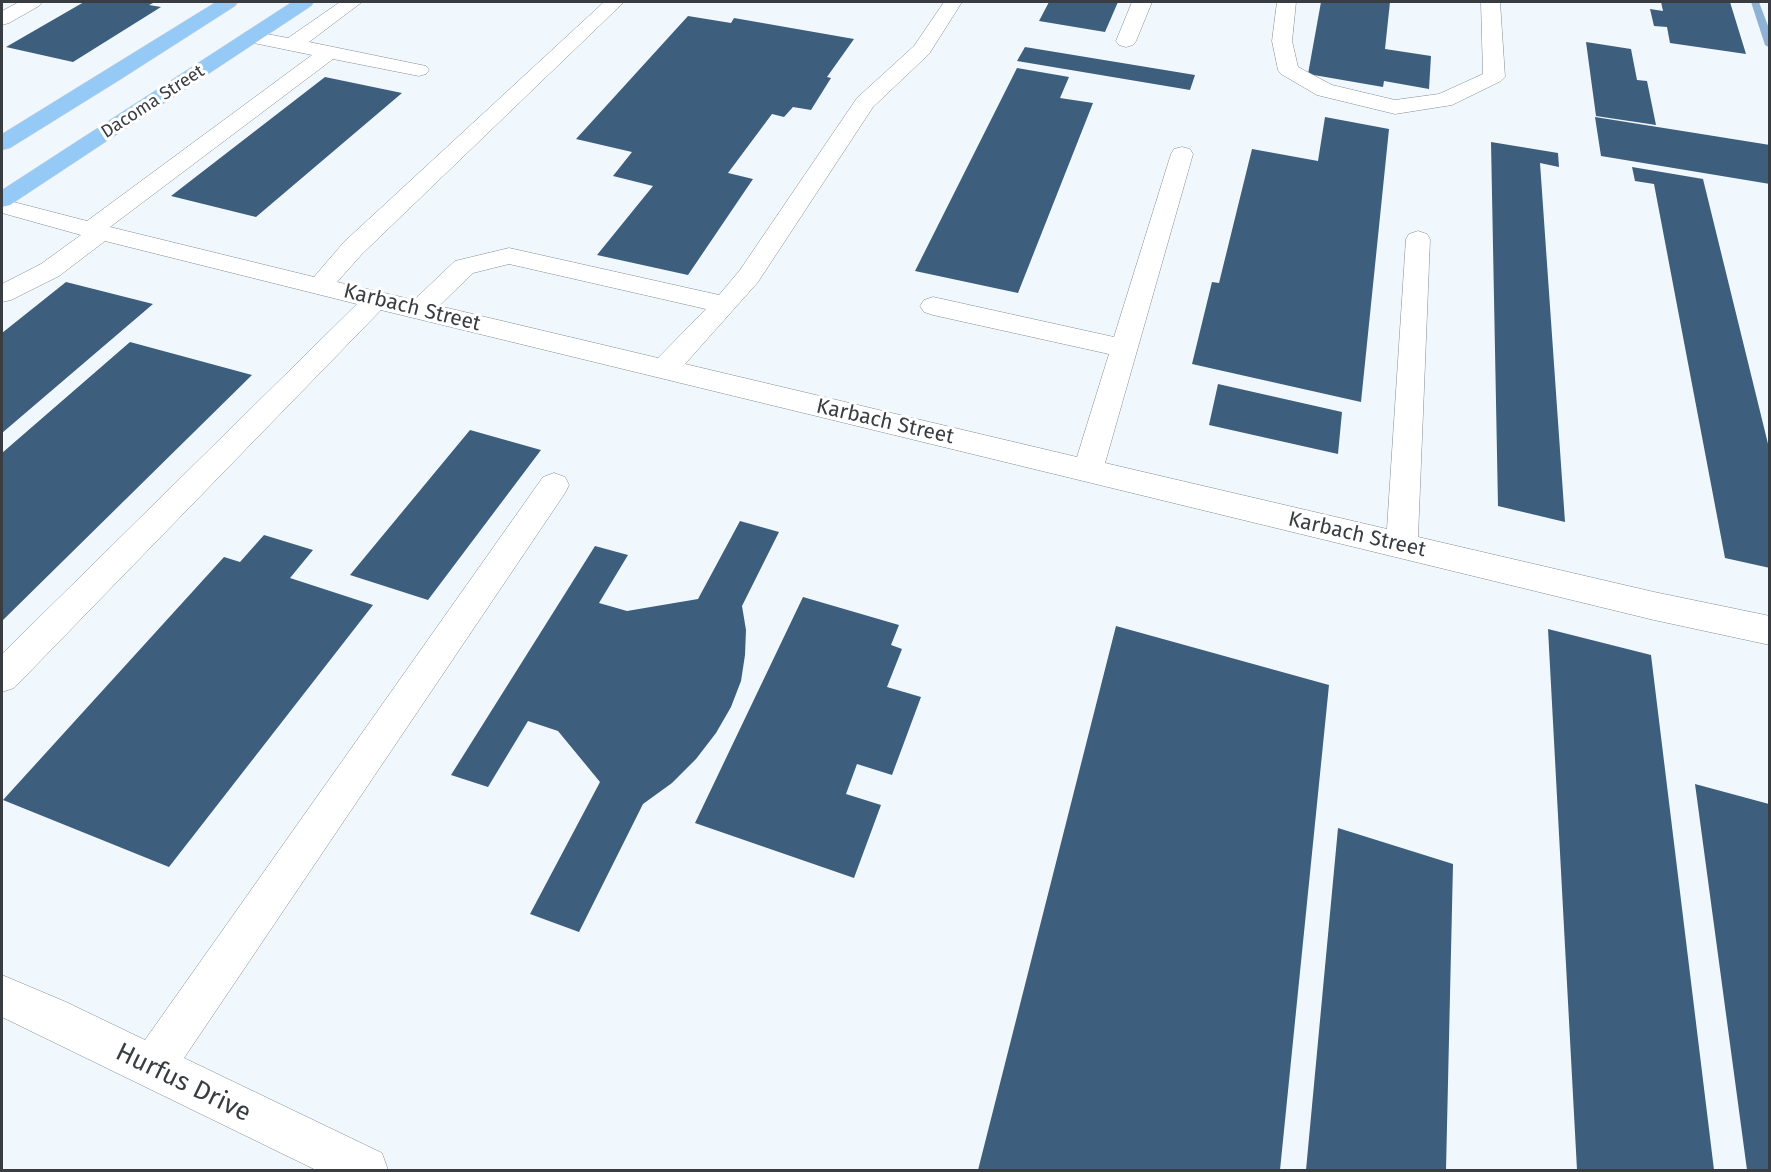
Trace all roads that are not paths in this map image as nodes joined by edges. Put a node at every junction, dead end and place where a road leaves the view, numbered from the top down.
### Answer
1 (32, 2) edge
2 (228, 2) edge
3 (304, 2) edge
4 (352, 2) edge
5 (615, 2) edge
6 (953, 2) edge
7 (1142, 2) edge
8 (1286, 2) edge
9 (1491, 2) edge
10 (2, 19) edge
11 (251, 37) junction
12 (1126, 41) dead end
13 (292, 45) junction
14 (329, 52) junction
15 (419, 70) dead end
16 (2, 143) edge
17 (1182, 154) dead end
18 (2, 200) edge
19 (2, 206) edge
20 (96, 231) junction
21 (1418, 239) dead end
22 (321, 285) junction
23 (2, 294) edge
24 (377, 299) junction
25 (725, 305) junction
26 (933, 306) dead end
27 (420, 310) junction
28 (1124, 348) junction
29 (664, 369) junction
30 (1088, 471) junction
31 (554, 485) dead end
32 (1402, 546) junction
33 (1770, 631) edge
34 (2, 677) edge
35 (2, 996) edge
36 (152, 1067) junction
37 (365, 1170) edge

1 - 10 street
2 - 16 main road
3 - 11 main road, Dacoma Street
4 - 13 street
5 - 22 street
6 - 25 street
7 - 12 street
8 - 9 street
11 - 13 street
11 - 18 main road, Dacoma Street
13 - 14 street
14 - 15 street
14 - 20 street
17 - 28 street
19 - 20 street, Karbach Street
20 - 22 street, Karbach Street
20 - 23 street
21 - 32 street
22 - 24 street, Karbach Street
24 - 27 street, Karbach Street
24 - 34 street
25 - 27 street
25 - 29 street
26 - 28 street
27 - 29 street, Karbach Street
28 - 30 street
29 - 30 street, Karbach Street
30 - 32 street, Karbach Street
31 - 36 street
32 - 33 street, Karbach Street
35 - 36 street, Hurfus Drive
36 - 37 street, Hurfus Drive

